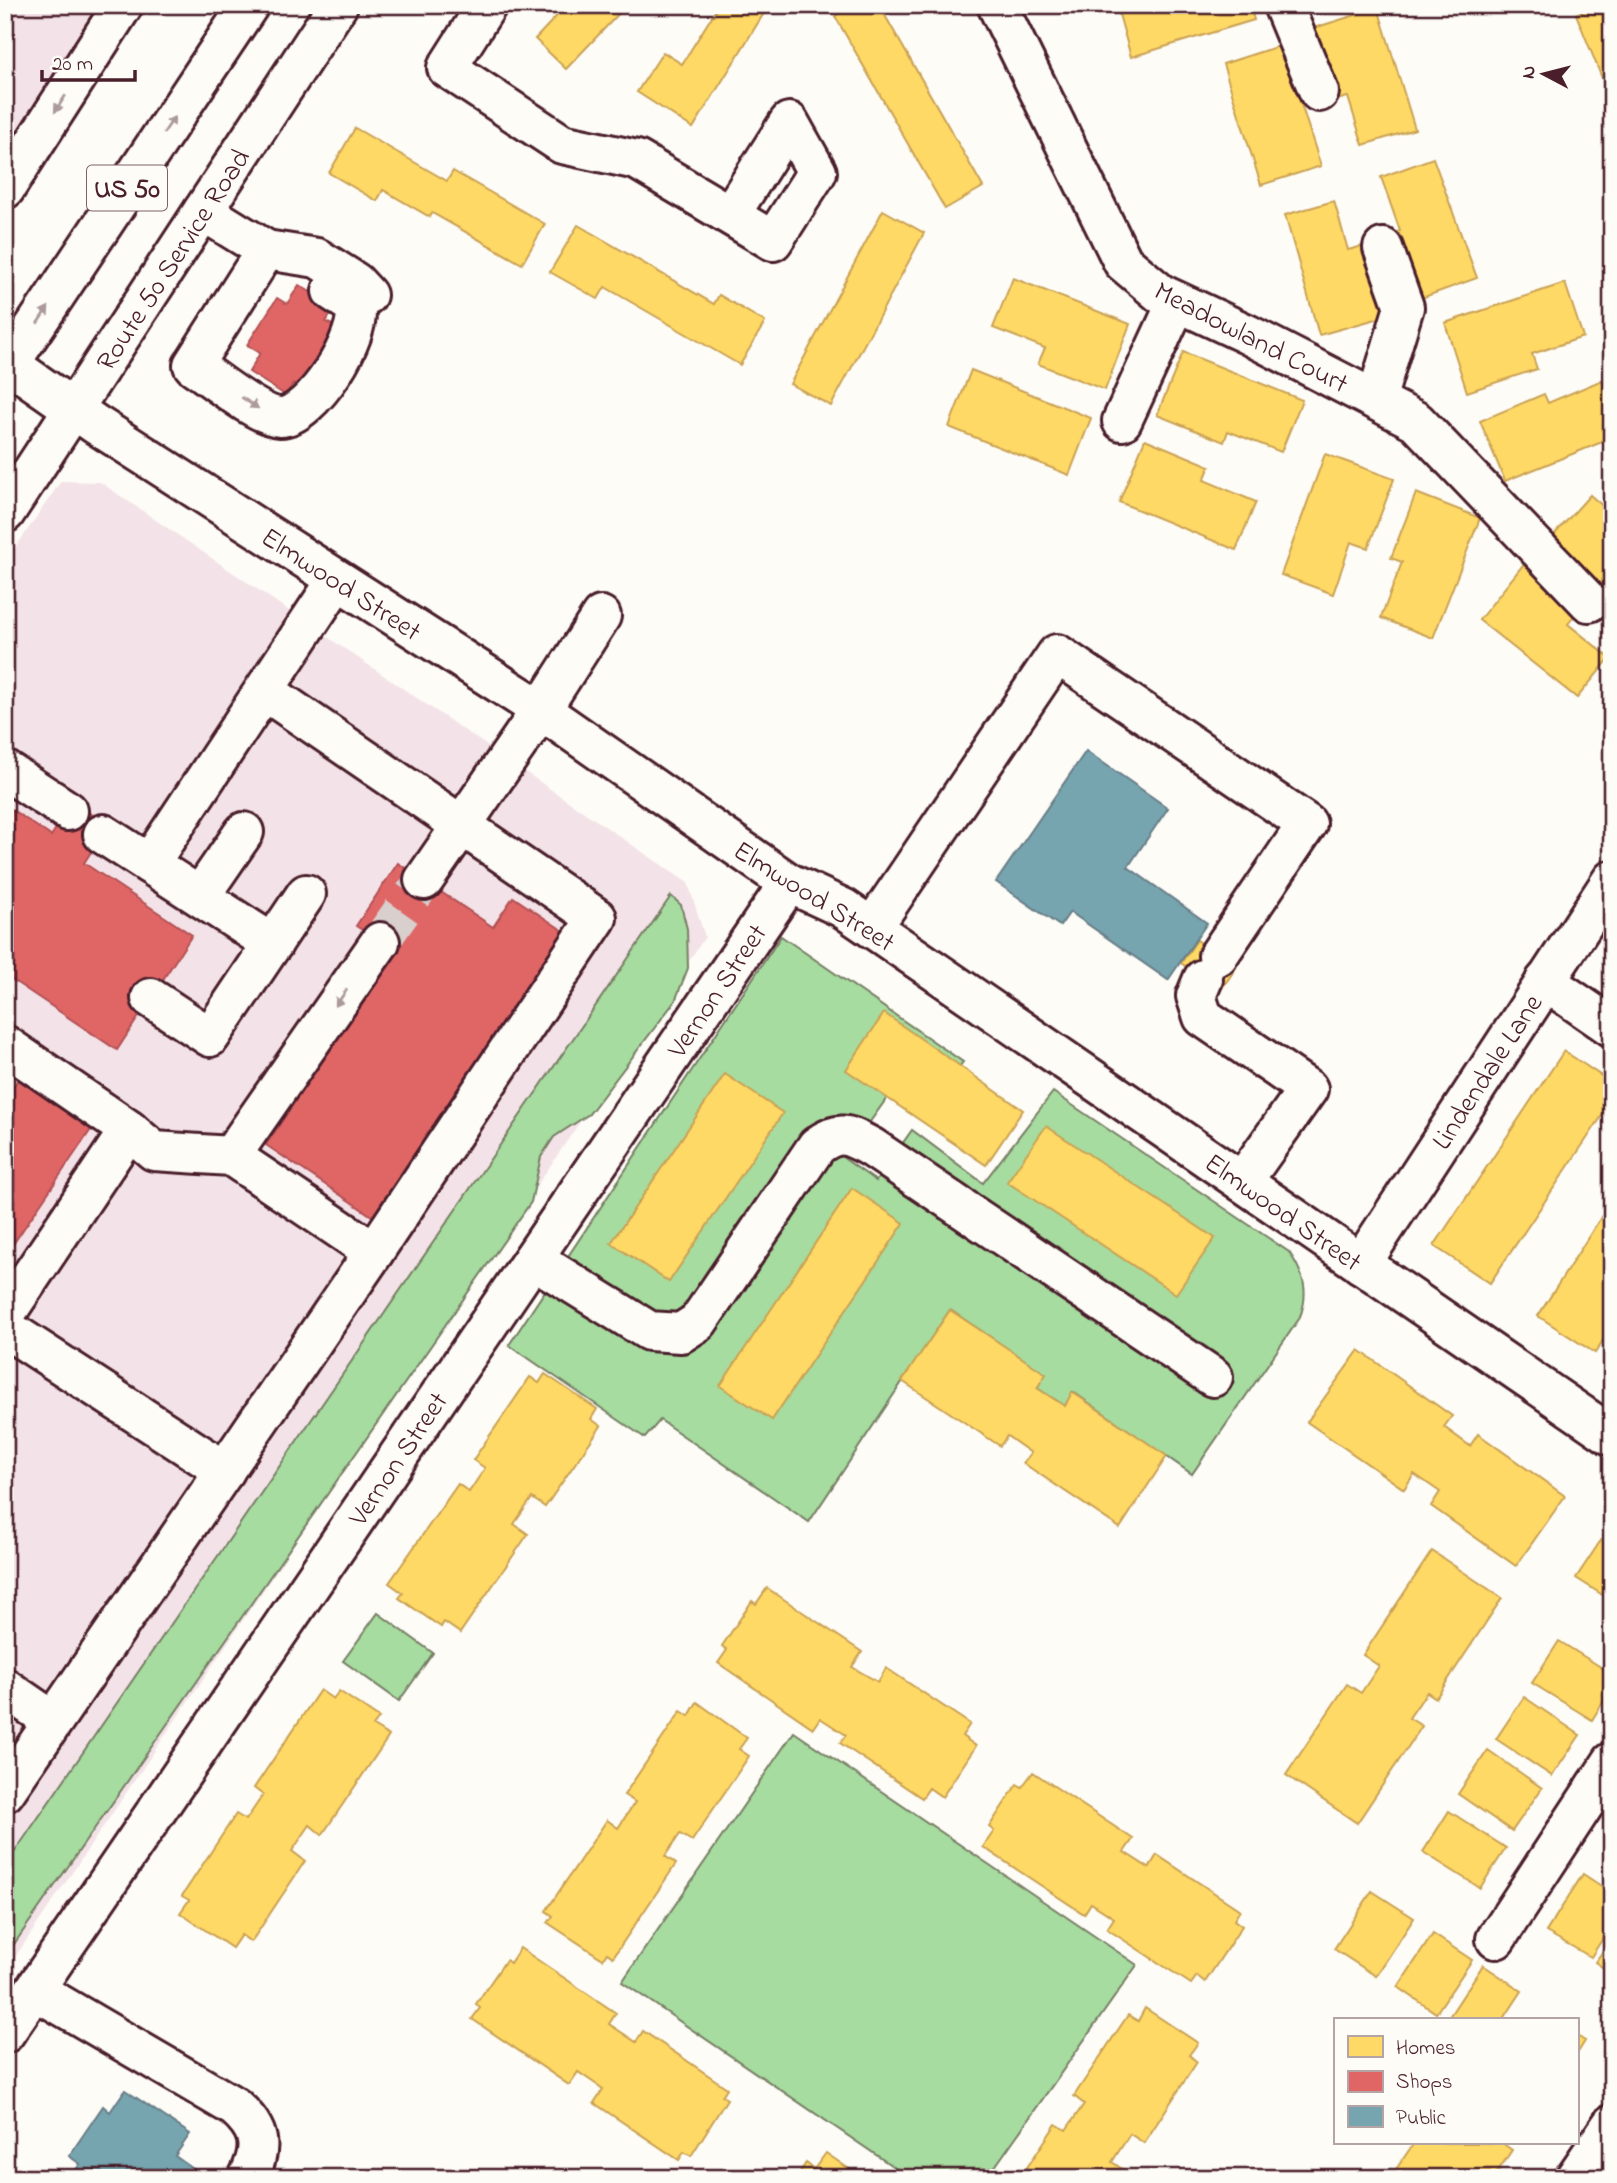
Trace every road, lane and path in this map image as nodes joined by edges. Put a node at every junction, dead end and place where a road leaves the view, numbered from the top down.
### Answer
1 (123, 5) edge
2 (249, 5) edge
3 (338, 5) edge
4 (486, 5) edge
5 (997, 5) edge
6 (1283, 5) edge
7 (1319, 92) dead end
8 (5, 189) edge
9 (203, 211) junction
10 (730, 215) dead end
11 (1383, 248) dead end
12 (266, 250) junction
13 (1177, 302) junction
14 (355, 332) junction
15 (7, 366) edge
16 (1376, 400) junction
17 (73, 409) junction
18 (1122, 421) dead end
19 (5, 513) edge
20 (337, 580) junction
21 (1589, 602) dead end
22 (601, 617) dead end
23 (265, 691) junction
24 (541, 710) junction
25 (5, 770) edge
26 (68, 811) dead end
27 (461, 827) junction
28 (244, 832) dead end
29 (103, 834) dead end
30 (149, 864) junction
31 (424, 880) tunnel mouth
32 (1612, 880) edge
33 (789, 883) junction
34 (306, 894) dead end
35 (200, 896) junction
36 (872, 929) junction
37 (380, 942) tunnel mouth
38 (273, 944) junction
39 (1545, 981) junction
40 (150, 998) dead end
41 (1612, 1027) edge
42 (5, 1045) edge
43 (129, 1130) junction
44 (231, 1156) junction
45 (1242, 1182) junction
46 (374, 1252) junction
47 (533, 1259) junction
48 (1361, 1264) junction
49 (5, 1315) edge
50 (5, 1328) edge
51 (1213, 1377) dead end
52 (1612, 1436) edge
53 (225, 1471) junction
54 (5, 1688) edge
55 (54, 1721) junction
56 (1612, 1762) edge
57 (5, 1792) edge
58 (1597, 1815) edge
59 (1496, 1939) dead end
60 (35, 1990) junction
61 (5, 2033) edge
62 (1612, 2123) edge
63 (248, 2178) edge
64 (1575, 2178) edge

1 -> 8 main road
15 -> 2 main road, US 50
3 - 9 main road, Route 50 Service Road
4 - 10 main road
5 - 13 main road, Meadowland Court
6 - 7 main road
9 - 12 main road
9 - 17 main road, Route 50 Service Road
11 - 16 main road
12 - 14 main road
12 - 14 main road
12 -> 14 main road
13 - 16 main road, Meadowland Court
13 - 18 main road
15 - 17 main road, Elmwood Street
16 - 21 main road, Meadowland Court
17 - 19 main road, Route 50 Service Road
17 - 20 main road, Elmwood Street
20 - 23 main road
20 - 24 main road, Elmwood Street
22 - 24 main road
23 - 27 main road
23 - 30 main road
24 - 27 main road
24 - 33 main road, Elmwood Street
25 - 26 main road
27 - 31 main road
27 - 46 main road
28 - 35 main road
29 - 30 main road
30 - 35 main road
32 - 39 main road, Lindendale Lane
33 - 36 main road, Elmwood Street
33 - 47 main road, Vernon Street
34 - 38 main road
35 - 38 main road
36 - 45 main road, Elmwood Street
36 - 45 main road
37 -> 44 main road
38 - 40 main road
39 - 41 main road
39 - 48 main road, Lindendale Lane
42 - 43 main road
43 - 44 main road
43 - 49 main road
44 - 46 main road
45 - 48 main road, Elmwood Street
46 - 53 main road
47 - 51 main road
47 - 60 main road, Vernon Street
48 - 52 main road, Elmwood Street
50 - 53 main road
53 - 55 main road
54 - 55 main road
55 - 57 main road
56 - 58 main road
58 - 59 main road
60 - 61 main road, Vernon Street
60 - 63 main road
62 - 64 main road

